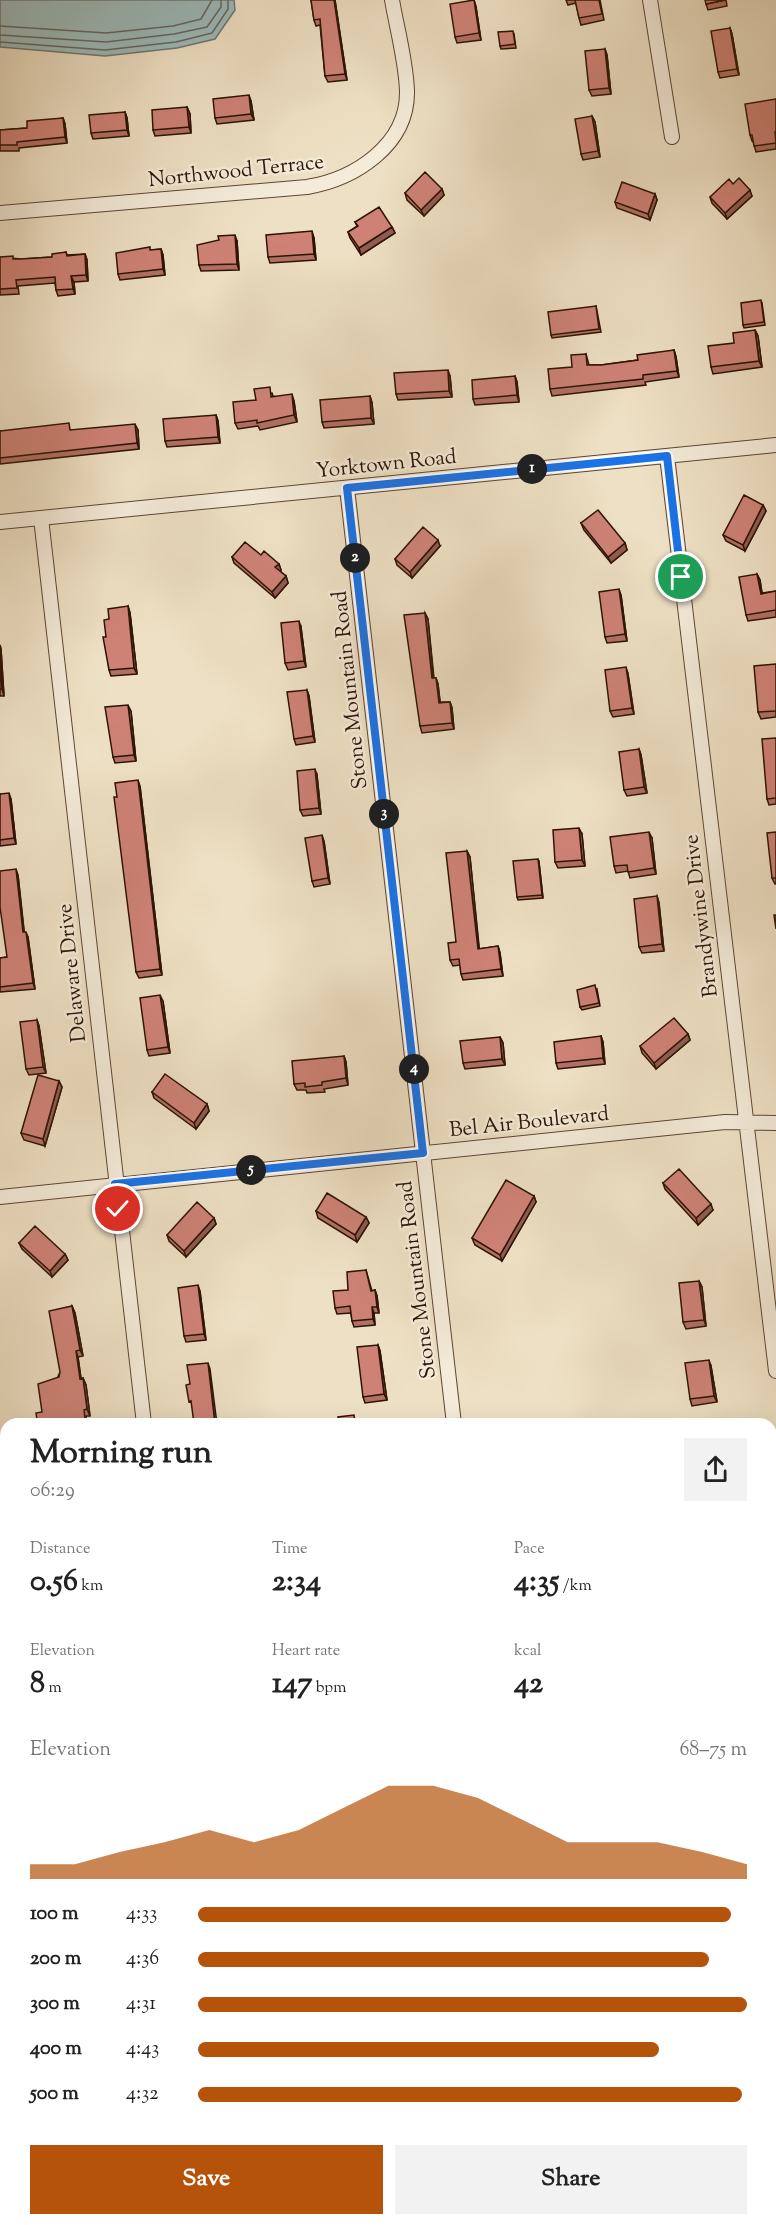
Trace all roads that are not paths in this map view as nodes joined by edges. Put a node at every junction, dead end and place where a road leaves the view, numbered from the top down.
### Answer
1 (392, 0) edge
2 (650, 0) edge
3 (672, 137) dead end
4 (0, 213) edge
5 (776, 445) edge
6 (667, 456) junction
7 (347, 488) junction
8 (41, 518) junction
9 (0, 522) edge
10 (746, 1121) junction
11 (776, 1123) edge
12 (423, 1153) junction
13 (115, 1184) junction
14 (0, 1197) edge
15 (776, 1371) edge
16 (143, 1418) edge
17 (453, 1418) edge

1 - 4 street, Northwood Terrace
2 - 3 street
5 - 6 street, Yorktown Road
6 - 7 street, Yorktown Road
6 - 10 street, Brandywine Drive
7 - 8 street, Yorktown Road
7 - 12 street, Stone Mountain Road
8 - 9 street, Yorktown Road
8 - 13 street, Delaware Drive
10 - 11 street, Bel Air Boulevard
10 - 12 street, Bel Air Boulevard
10 - 15 street, Brandywine Drive
12 - 13 street, Bel Air Boulevard
12 - 17 street, Stone Mountain Road
13 - 14 street, Bel Air Boulevard
13 - 16 street, Delaware Drive

